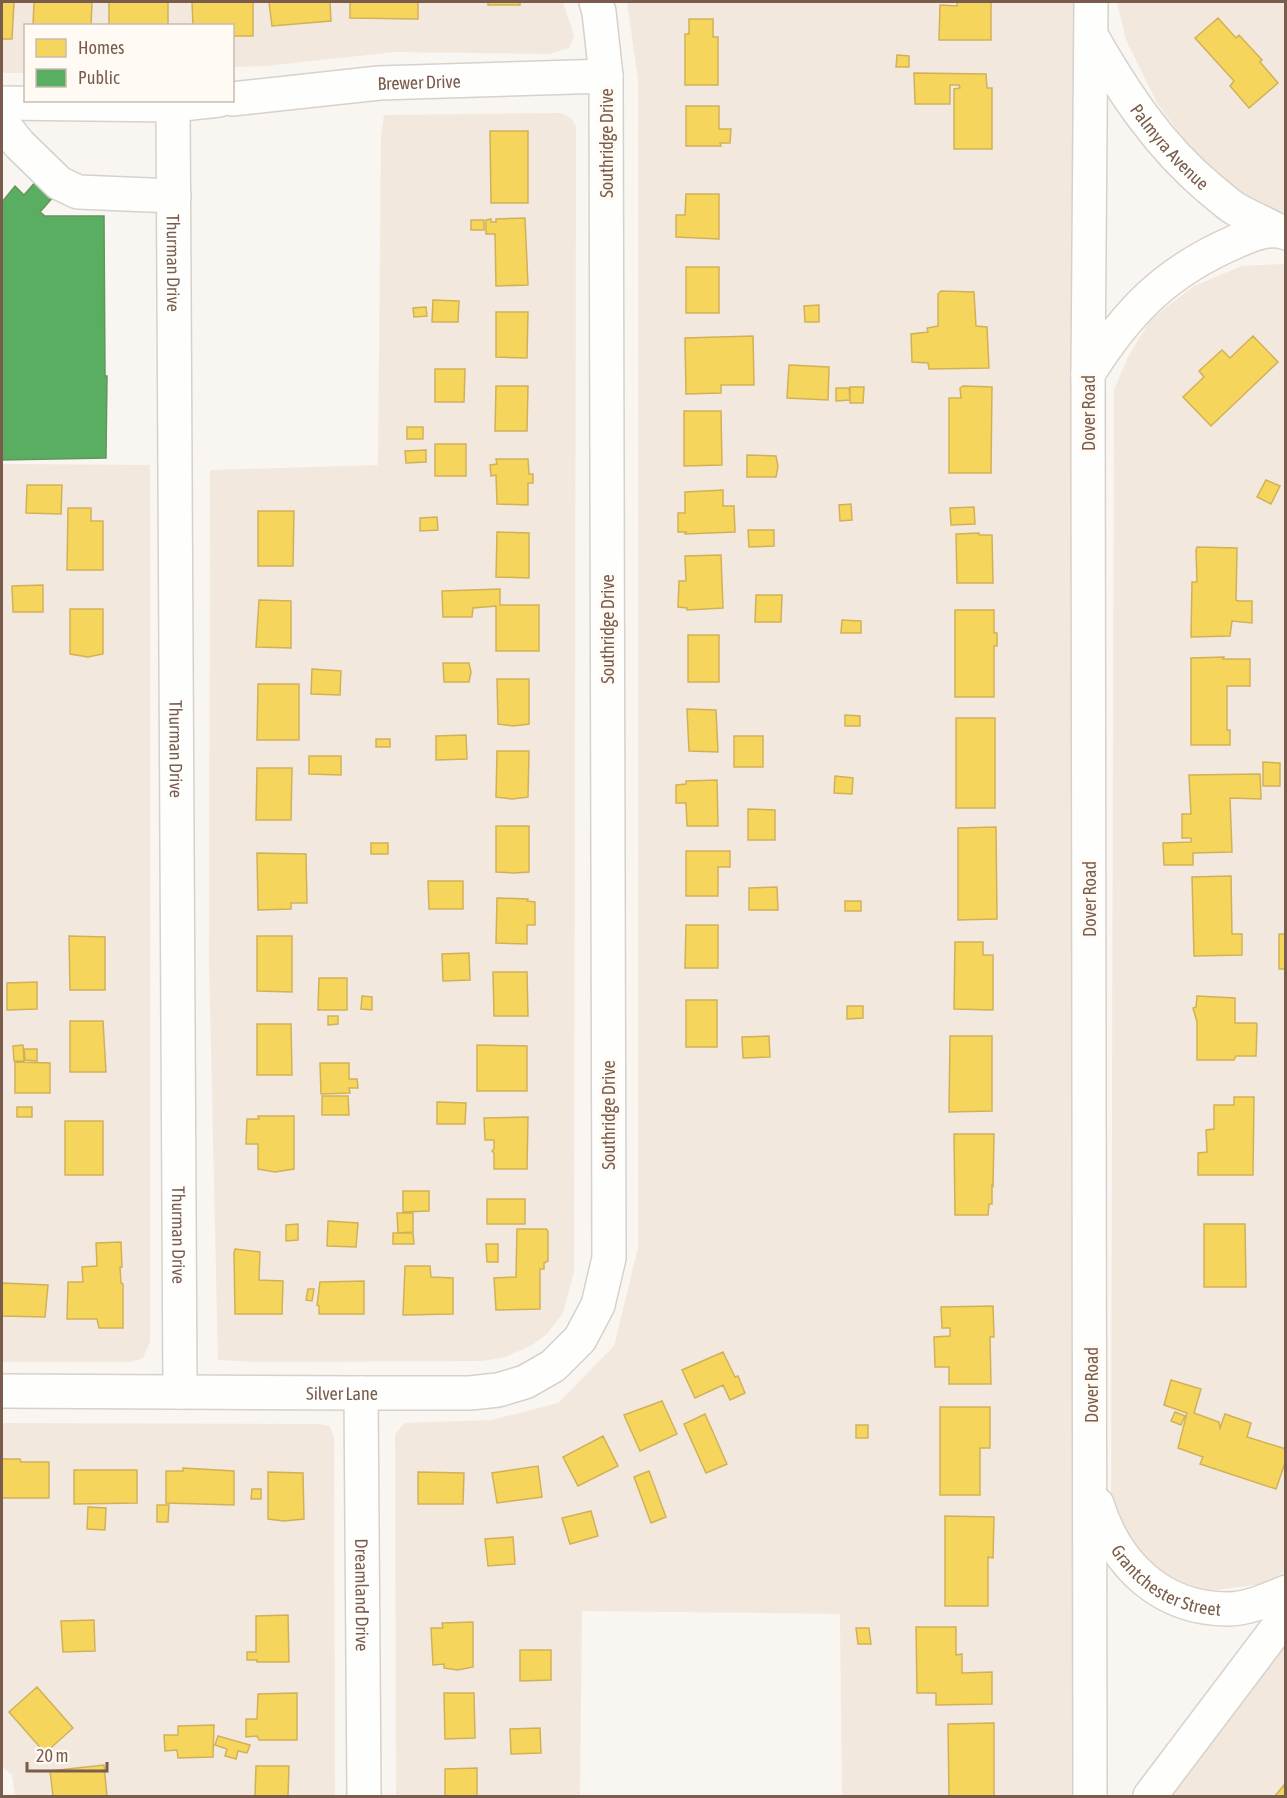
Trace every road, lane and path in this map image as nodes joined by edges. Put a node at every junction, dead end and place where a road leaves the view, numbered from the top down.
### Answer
1 (596, 2) edge
2 (1091, 2) edge
3 (1091, 36) junction
4 (606, 76) junction
5 (234, 99) edge
6 (201, 102) edge
7 (2, 103) edge
8 (174, 105) junction
9 (2, 123) edge
10 (174, 196) junction
11 (1280, 231) edge
12 (1088, 374) junction
13 (609, 1258) joint
14 (2, 1391) edge
15 (180, 1392) junction
16 (361, 1393) junction
17 (1091, 1482) junction
18 (1286, 1592) edge
19 (1286, 1616) edge
20 (364, 1797) edge
21 (1090, 1797) edge
22 (1150, 1797) edge

1 - 4 street, Southridge Drive
2 - 3 street, Dover Road
3 - 11 street, Palmyra Avenue
3 - 12 street, Dover Road
4 - 5 street, Brewer Drive
4 - 13 street, Southridge Drive
6 - 8 street
7 - 8 street
8 - 10 street, Thurman Drive
9 - 10 street
10 - 15 street, Thurman Drive
11 - 12 street, Palmyra Avenue
12 - 17 street, Dover Road
13 - 16 street, Silver Lane
14 - 15 street, Silver Lane
15 - 16 street, Silver Lane
16 - 20 street, Dreamland Drive
17 - 18 street, Grantchester Street
17 - 21 street, Dover Road
19 - 22 street

